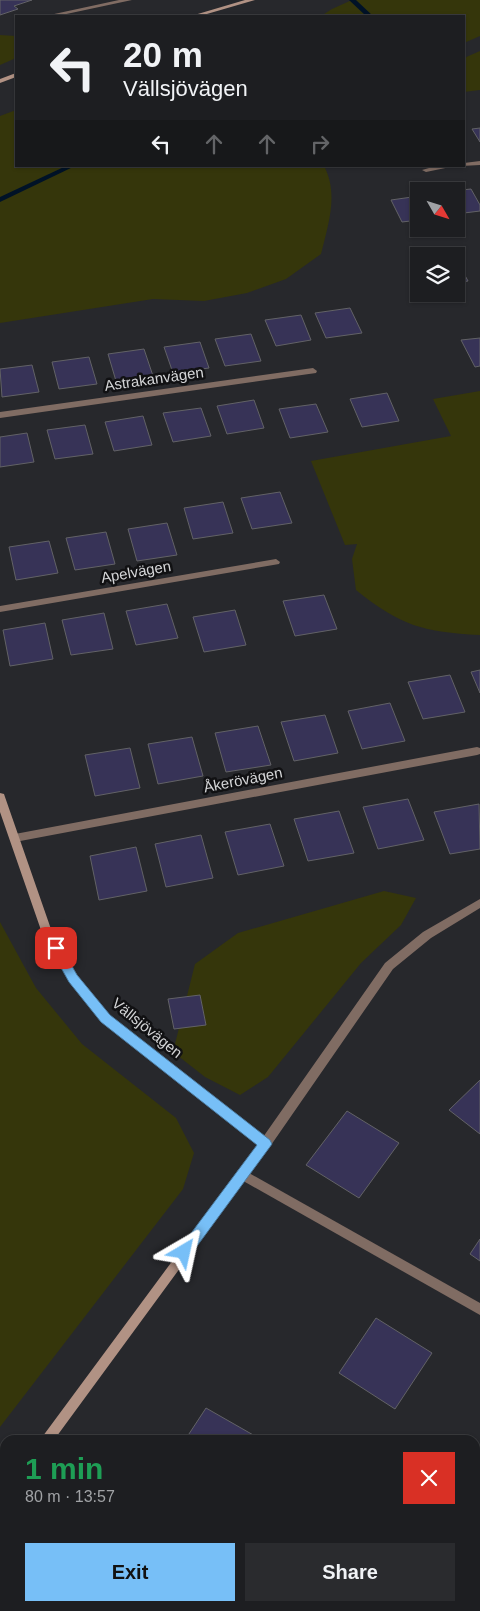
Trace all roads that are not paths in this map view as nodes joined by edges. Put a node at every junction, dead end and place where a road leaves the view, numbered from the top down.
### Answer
1 (129, 0) edge
2 (252, 0) edge
3 (53, 15) edge
4 (198, 15) edge
5 (15, 75) edge
6 (0, 81) edge
7 (480, 163) edge
8 (465, 165) edge
9 (446, 167) edge
10 (426, 170) dead end
11 (313, 371) dead end
12 (0, 416) edge
13 (276, 562) dead end
14 (0, 608) edge
15 (477, 751) dead end
16 (0, 797) edge
17 (15, 838) junction
18 (480, 903) edge
19 (265, 1144) junction
20 (242, 1174) junction
21 (480, 1309) edge
22 (50, 1435) edge

1 - 3 street
2 - 4 street
5 - 6 street
7 - 8 street
9 - 10 street
11 - 12 street, Astrakanvägen
13 - 14 street, Apelvägen
15 - 17 street, Åkerövägen
16 - 17 street, Vällsjövägen
17 - 19 street, Vällsjövägen
18 - 19 street
19 - 20 street
20 - 21 street
20 - 22 street

